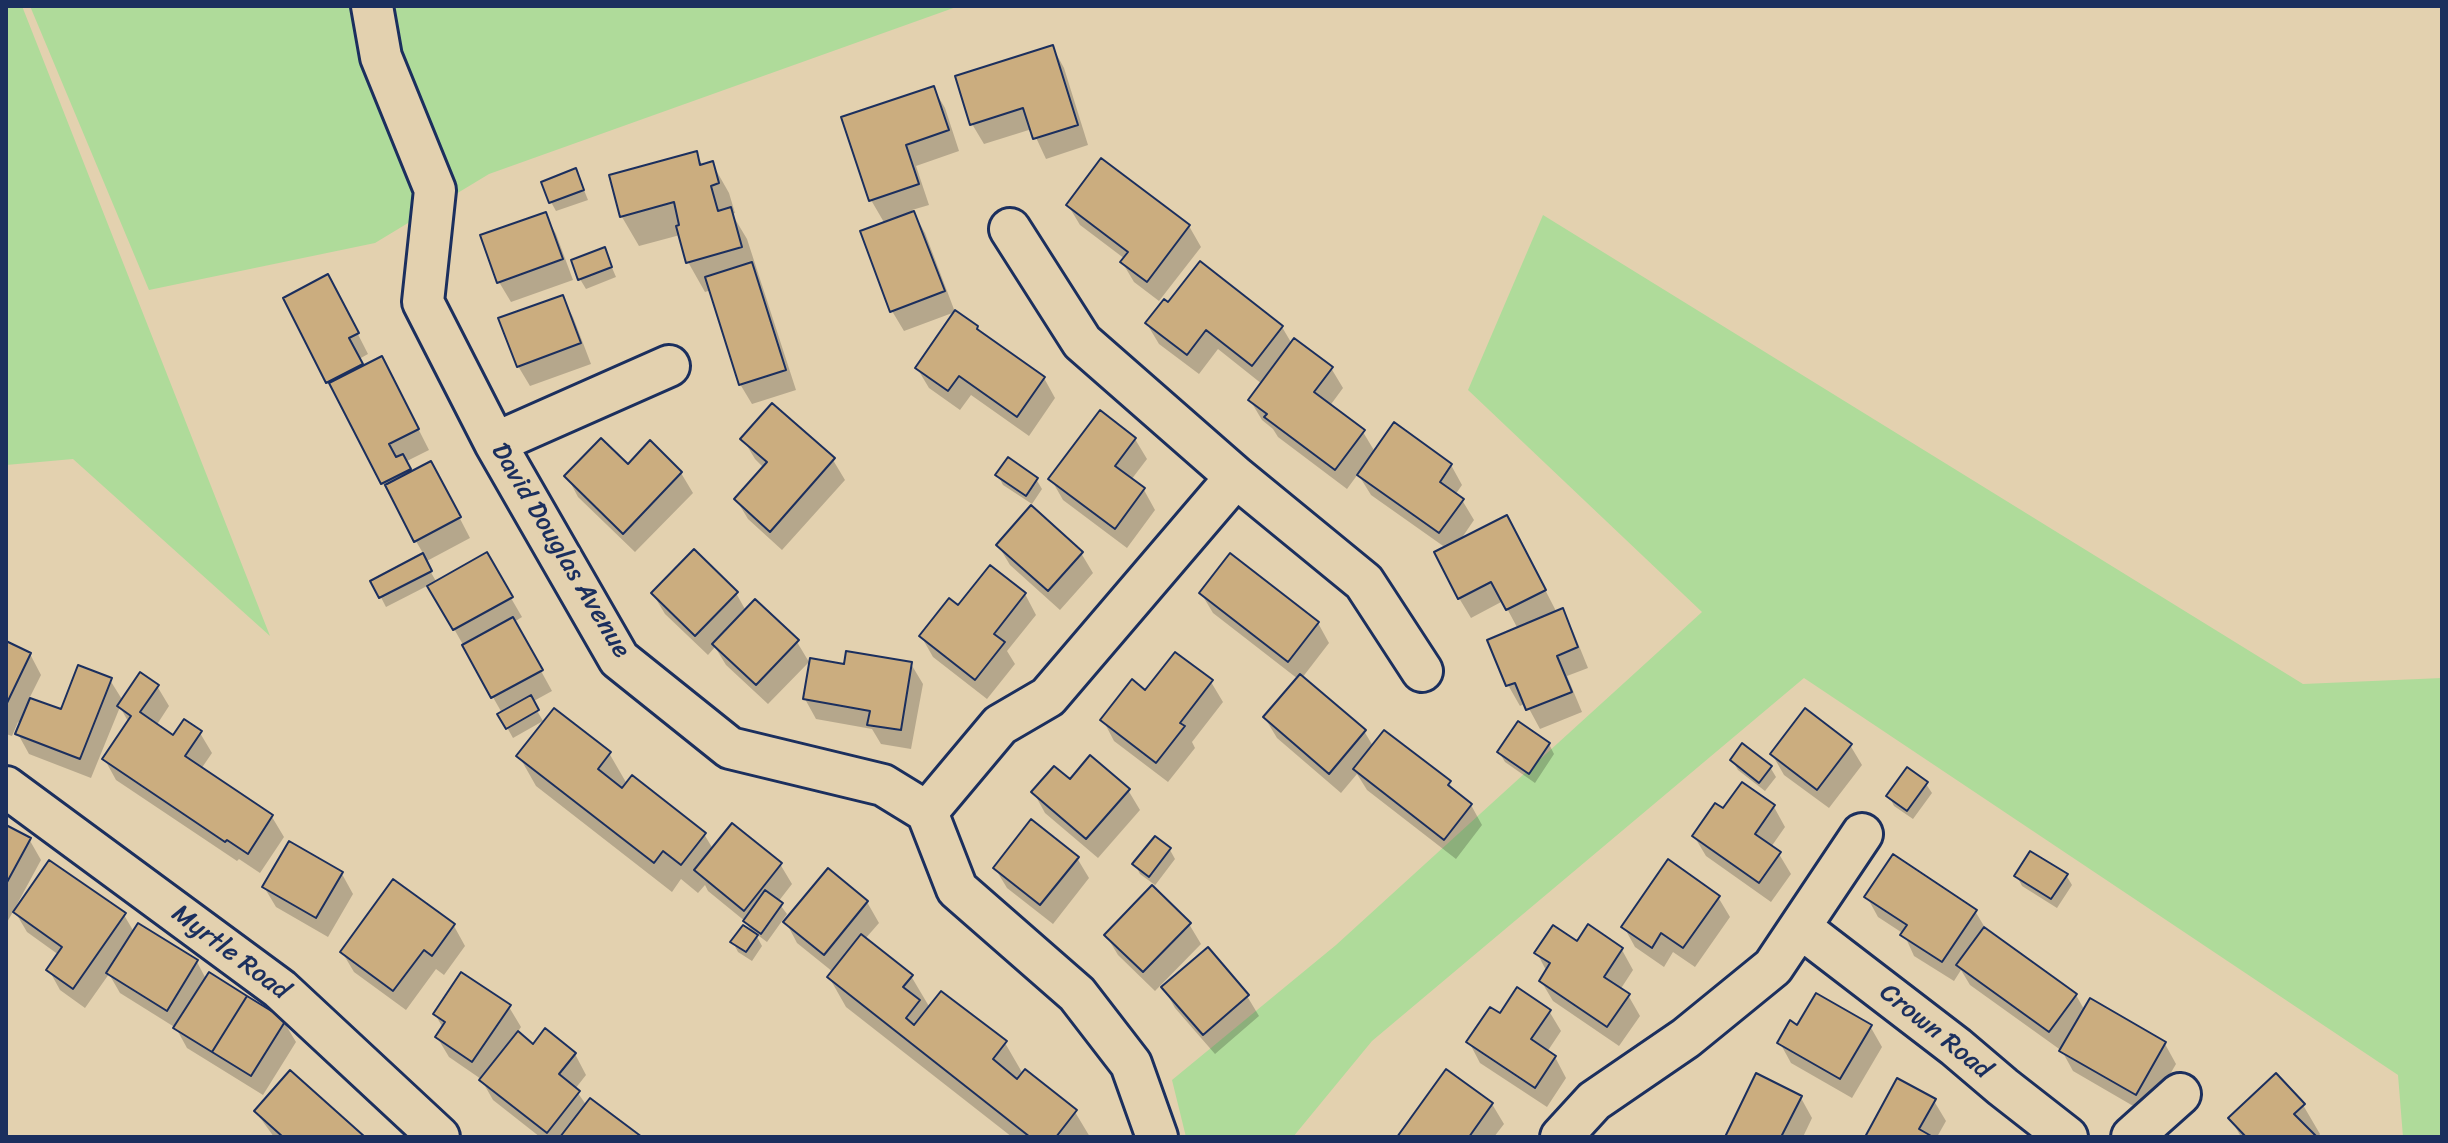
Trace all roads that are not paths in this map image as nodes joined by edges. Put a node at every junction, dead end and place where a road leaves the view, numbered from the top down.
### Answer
1 (372, 6) edge
2 (1010, 229) dead end
3 (669, 366) dead end
4 (495, 443) junction
5 (1236, 477) junction
6 (1422, 671) dead end
7 (6, 787) edge
8 (927, 812) junction
9 (1862, 834) dead end
10 (1801, 928) junction
11 (2180, 1094) dead end
12 (439, 1137) edge
13 (1157, 1137) edge
14 (1561, 1137) edge
15 (2067, 1137) edge
16 (2132, 1137) edge

1 - 4 street, David Douglas Avenue
2 - 5 street
3 - 4 street
4 - 8 street, David Douglas Avenue
5 - 6 street
5 - 8 street
7 - 12 street, Myrtle Road
8 - 13 street
9 - 10 street
10 - 14 street
10 - 15 street, Crown Road
11 - 16 street

